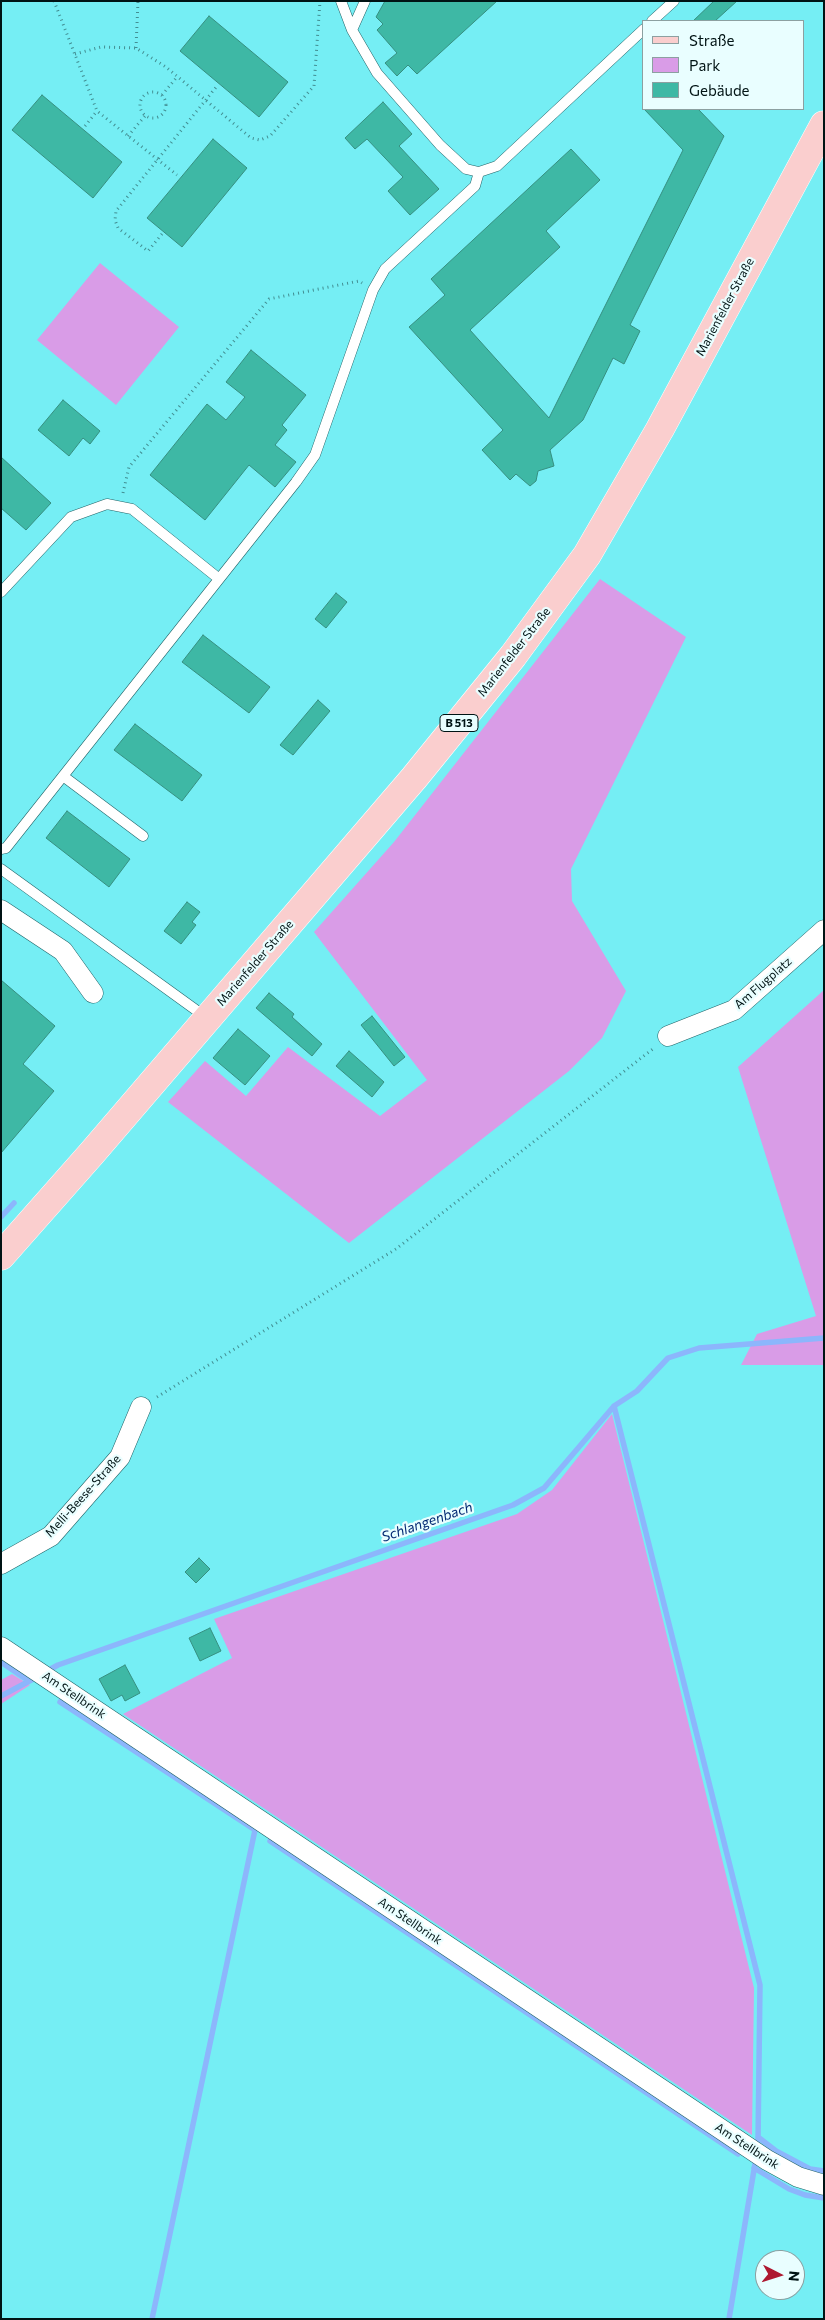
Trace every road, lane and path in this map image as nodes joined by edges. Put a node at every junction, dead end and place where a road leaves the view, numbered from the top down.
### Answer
1 (54, 1) edge
2 (138, 1) edge
3 (320, 1) edge
4 (341, 1) edge
5 (365, 1) edge
6 (674, 1) edge
7 (653, 20) edge
8 (352, 30) junction
9 (642, 31) edge
10 (136, 48) junction
11 (75, 54) junction
12 (177, 77) junction
13 (217, 86) dead end
14 (162, 95) junction
15 (206, 100) junction
16 (97, 111) junction
17 (145, 116) junction
18 (824, 125) edge
19 (85, 126) dead end
20 (128, 136) junction
21 (158, 160) junction
22 (479, 172) junction
23 (178, 175) dead end
24 (162, 234) dead end
25 (373, 291) junction
26 (120, 507) junction
27 (218, 578) junction
28 (1, 592) edge
29 (63, 776) junction
30 (142, 836) dead end
31 (1, 849) edge
32 (1, 869) edge
33 (1, 910) edge
34 (824, 930) edge
35 (93, 993) dead end
36 (208, 1019) junction
37 (668, 1036) joint
38 (1, 1256) edge
39 (141, 1407) joint
40 (1, 1564) edge
41 (1, 1647) edge
42 (824, 2185) edge

1 - 11 path
2 - 10 path
3 - 15 path
4 - 8 lane
5 - 8 lane
6 - 7 lane
8 - 22 lane
9 - 22 lane
10 - 11 path
10 - 12 path
11 - 16 path
12 - 14 path
12 - 15 path
13 - 15 path
14 - 17 path
14 - 17 path
15 - 21 path
16 - 19 path
16 - 20 path
17 - 20 path
18 - 36 main road, Marienfelder Straße / B 513
20 - 21 path
21 - 23 path
21 - 24 path
22 - 25 lane
25 - 26 path
25 - 27 lane
26 - 27 lane
26 - 28 lane
27 - 29 lane
29 - 30 lane
29 - 31 lane
32 - 36 lane
33 - 35 street
34 - 37 street, Am Flugplatz
36 - 38 main road, Marienfelder Straße / B 513
37 - 39 path
39 - 40 street, Melli-Beese-Straße
41 - 42 street, Am Stellbrink

